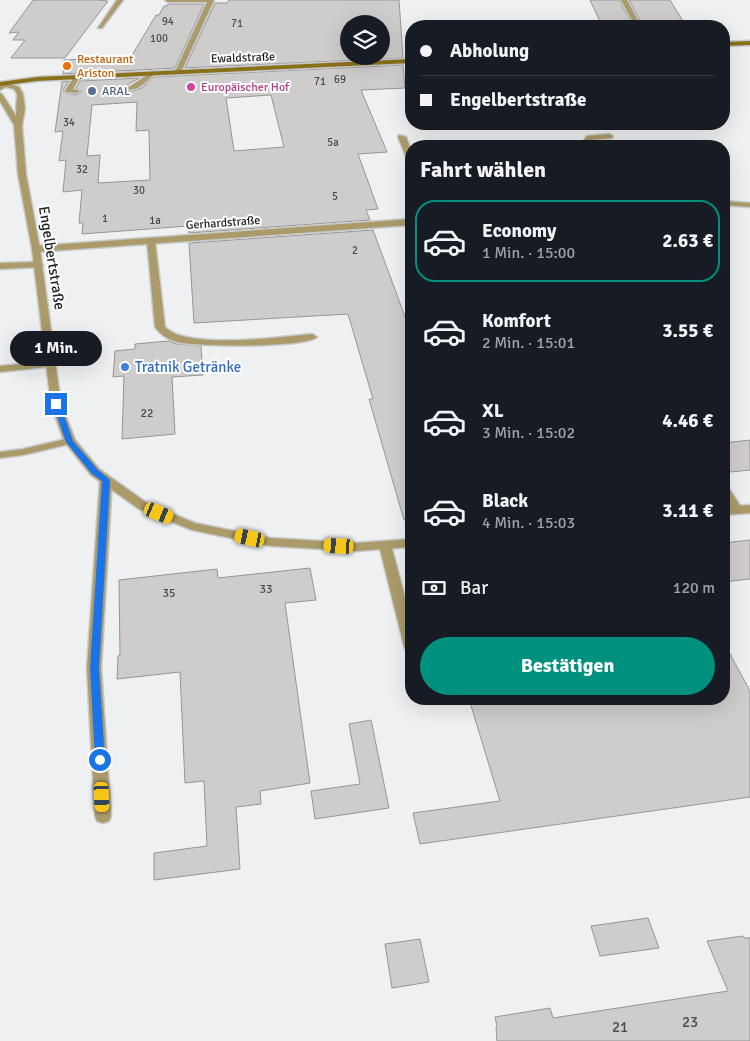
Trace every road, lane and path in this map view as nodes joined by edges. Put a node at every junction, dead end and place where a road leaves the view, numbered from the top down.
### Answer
1 (120, 0) edge
2 (168, 0) edge
3 (210, 0) edge
4 (624, 0) edge
5 (635, 20) edge
6 (100, 27) dead end
7 (750, 43) edge
8 (730, 44) edge
9 (405, 61) edge
10 (178, 72) junction
11 (153, 73) junction
12 (76, 78) junction
13 (1, 87) edge
14 (17, 88) junction
15 (128, 88) dead end
16 (77, 91) dead end
17 (0, 95) edge
18 (18, 125) junction
19 (609, 136) dead end
20 (402, 137) dead end
21 (588, 140) edge
22 (405, 144) edge
23 (730, 203) edge
24 (750, 205) edge
25 (405, 222) edge
26 (151, 241) junction
27 (36, 249) junction
28 (38, 264) junction
29 (0, 266) edge
30 (312, 337) dead end
31 (51, 364) junction
32 (0, 369) edge
33 (70, 442) junction
34 (0, 455) edge
35 (106, 480) junction
36 (730, 496) edge
37 (744, 509) edge
38 (730, 510) edge
39 (405, 543) edge
40 (385, 545) junction
41 (405, 623) edge
42 (103, 816) dead end

1 - 6 street
2 - 3 street
3 - 10 street
4 - 5 street
7 - 8 main road
9 - 10 main road, Ewaldstraße
10 - 11 main road, Ewaldstraße
11 - 12 main road, Ewaldstraße
11 - 15 street
12 - 13 main road, Ewaldstraße
12 - 14 main road, Ewaldstraße
12 - 16 street
13 - 14 street
14 - 18 street, Engelbertstraße
17 - 18 street, Engelbertstraße
18 - 27 street, Engelbertstraße
19 - 21 street
20 - 22 street
23 - 24 street
25 - 26 street, Gerhardstraße
26 - 27 street, Gerhardstraße
26 - 30 street
27 - 28 street, Engelbertstraße
28 - 29 street
28 - 31 street, Engelbertstraße
31 - 32 street
31 - 33 street, Engelbertstraße
33 - 34 street
33 - 35 street, Engelbertstraße
35 - 40 street, Engelbertstraße
35 - 42 street
36 - 37 street
37 - 38 street
39 - 40 street, Engelbertstraße
40 - 41 street

